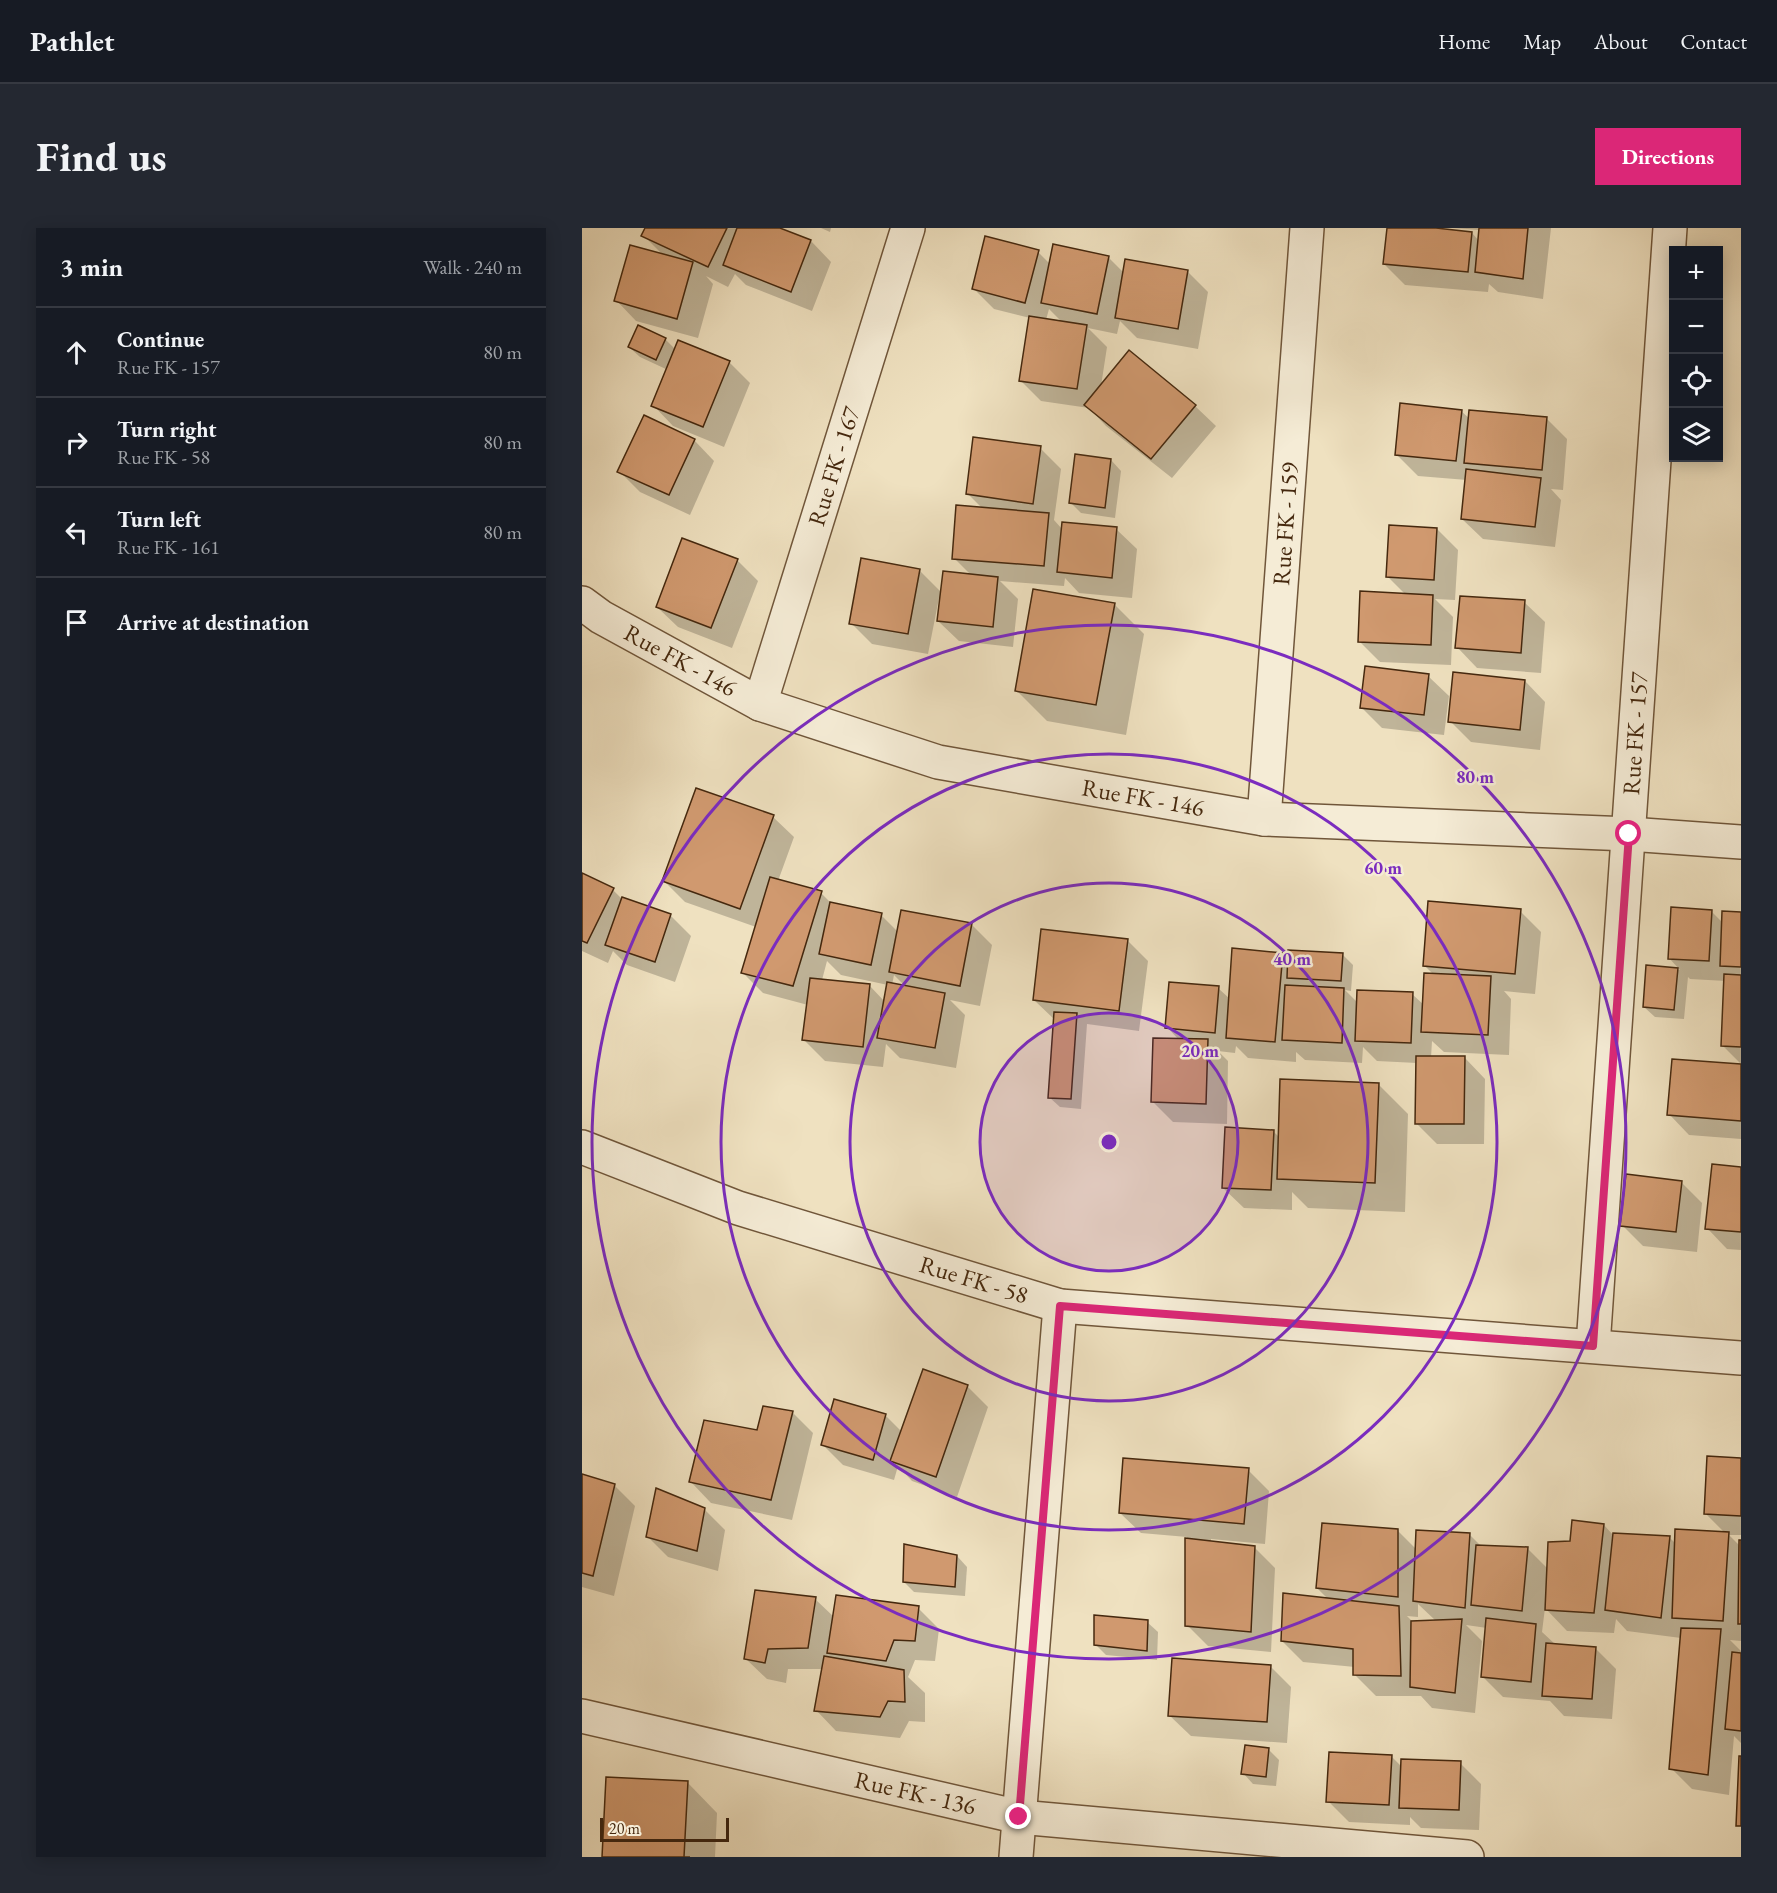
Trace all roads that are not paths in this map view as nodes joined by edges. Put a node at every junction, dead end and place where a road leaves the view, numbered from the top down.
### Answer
1 (908, 228) edge
2 (1307, 228) edge
3 (1670, 228) edge
4 (582, 603) edge
5 (760, 704) junction
6 (1264, 819) junction
7 (1629, 834) junction
8 (1741, 842) edge
9 (582, 1147) edge
10 (1060, 1306) junction
11 (1593, 1346) junction
12 (1741, 1358) edge
13 (582, 1716) edge
14 (1019, 1817) junction
15 (1016, 1857) edge
16 (1467, 1857) edge

1 - 5 street, Rue FK - 167
2 - 6 street, Rue FK - 159
3 - 7 street, Rue FK - 157
4 - 5 street, Rue FK - 146
5 - 6 street, Rue FK - 146
6 - 7 street, Rue FK - 146
7 - 8 street, Rue FK - 146
7 - 11 street, Rue FK - 157
9 - 10 street, Rue FK - 58
10 - 11 street, Rue FK - 58
10 - 14 street
11 - 12 street, Rue FK - 58
13 - 14 street, Rue FK - 136
14 - 15 street
14 - 16 street, Rue FK - 136

